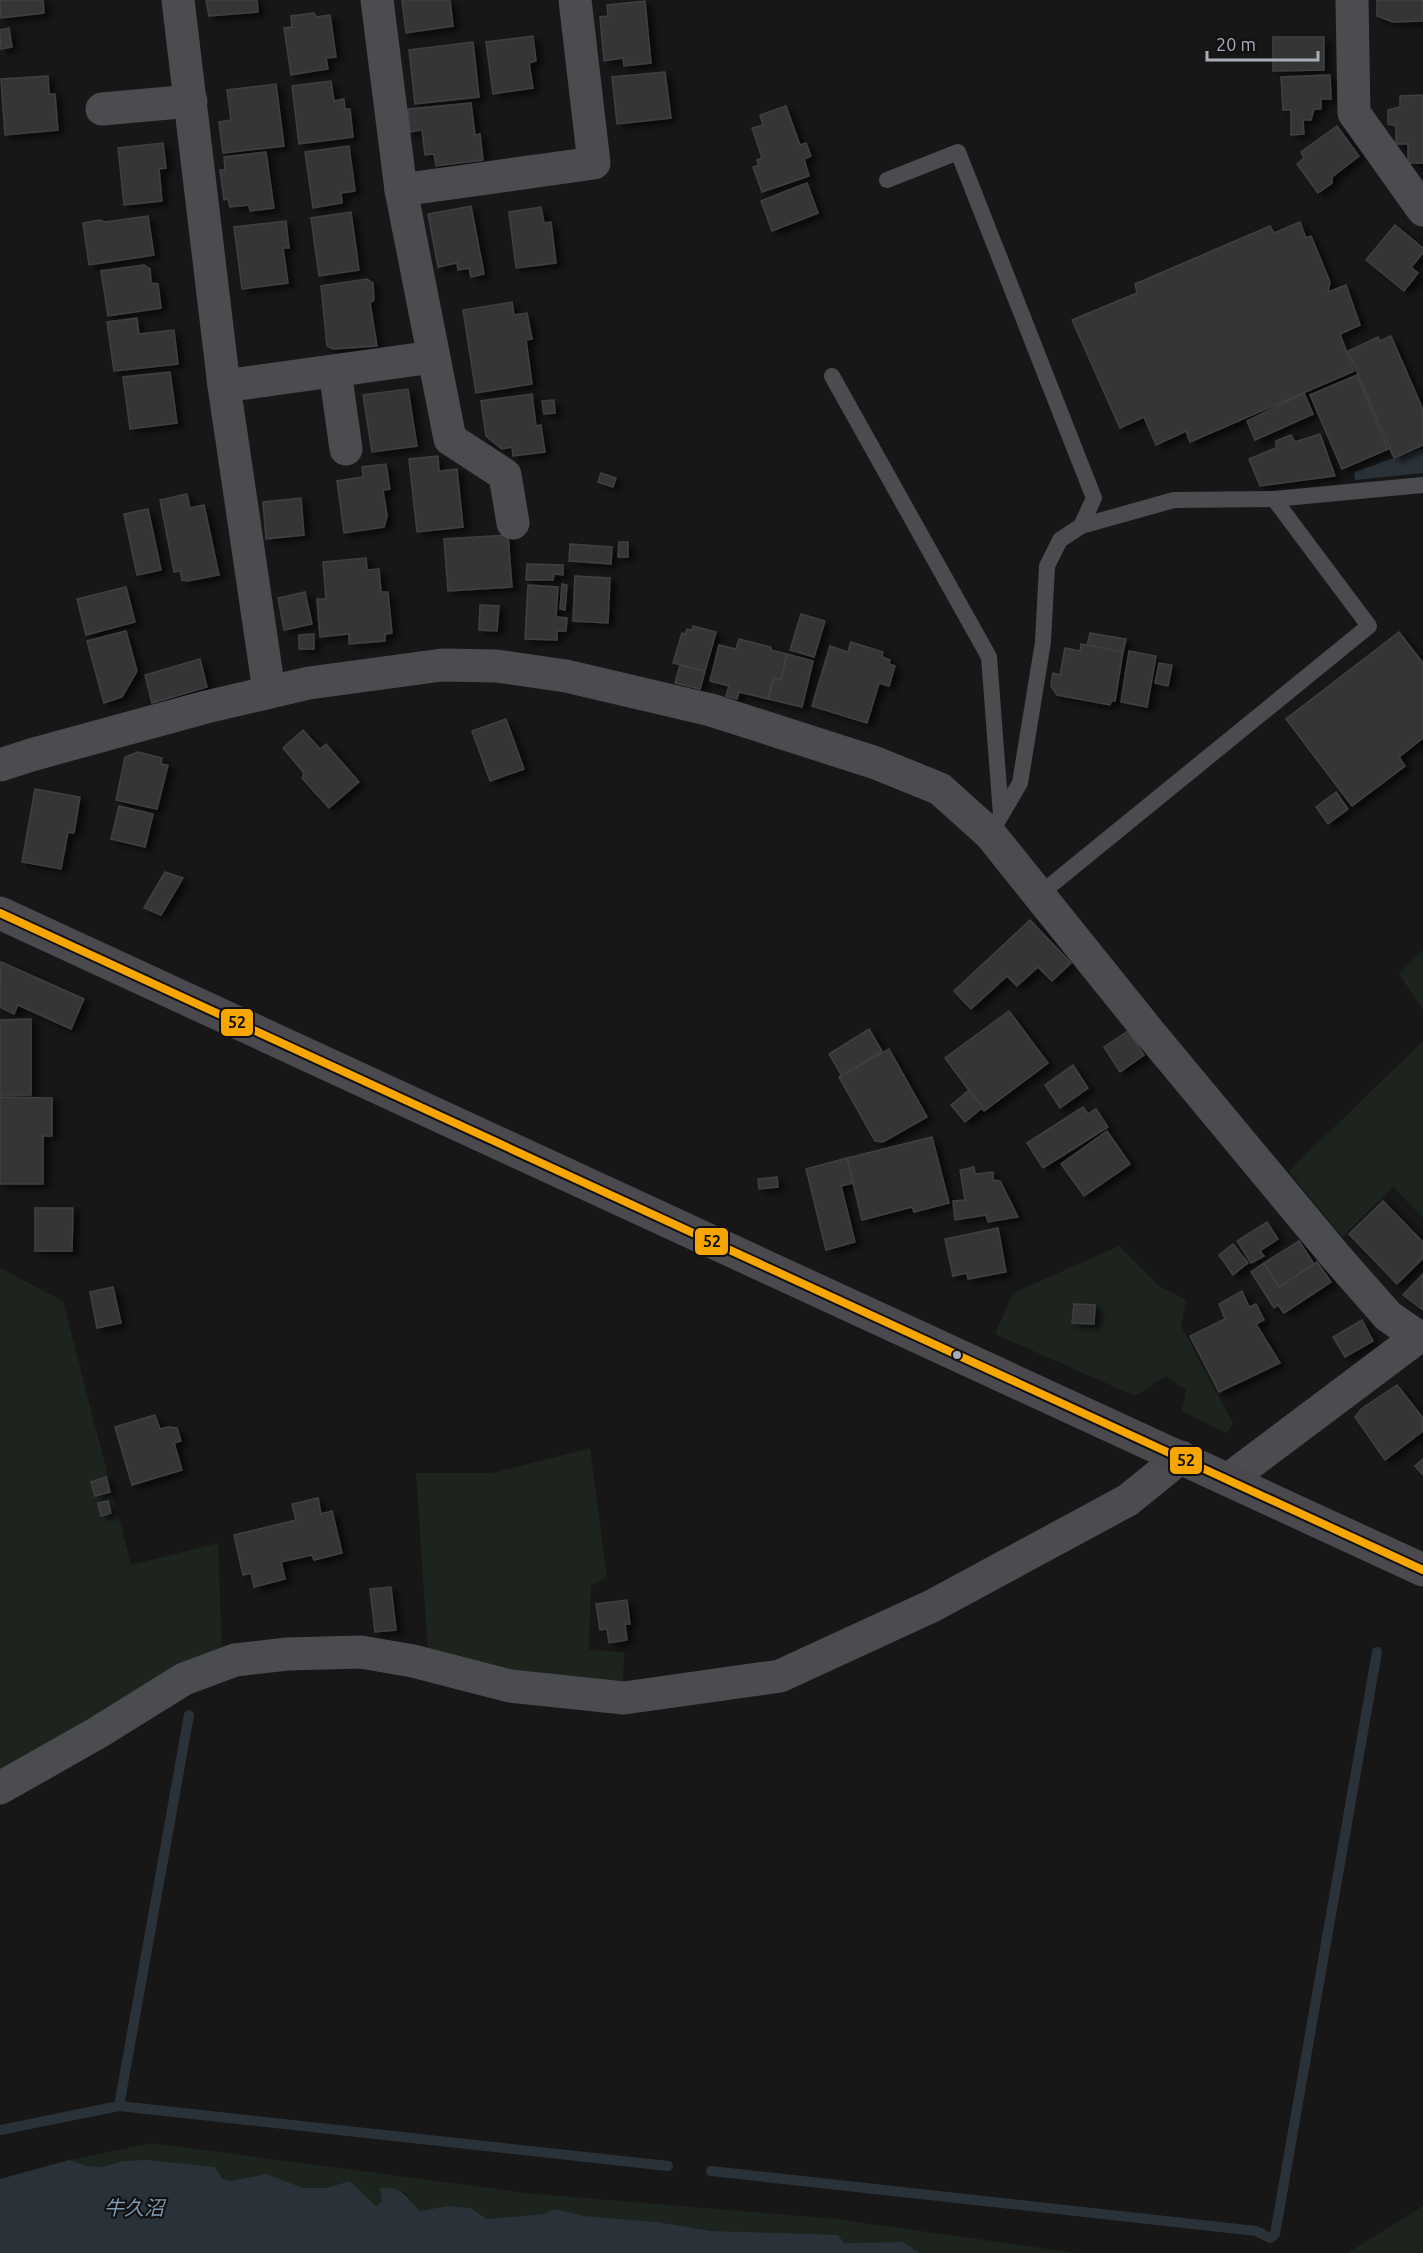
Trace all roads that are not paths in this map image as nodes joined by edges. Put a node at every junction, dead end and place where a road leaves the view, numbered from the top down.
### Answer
1 (178, 0) edge
2 (377, 0) edge
3 (575, 0) edge
4 (1352, 0) edge
5 (191, 101) junction
6 (102, 109) dead end
7 (886, 180) dead end
8 (401, 190) junction
9 (1423, 210) edge
10 (433, 357) junction
11 (335, 371) junction
12 (832, 376) dead end
13 (224, 386) junction
14 (346, 449) dead end
15 (1423, 484) edge
16 (1274, 499) junction
17 (513, 523) dead end
18 (1081, 526) junction
19 (269, 691) junction
20 (0, 765) edge
21 (996, 825) junction
22 (1040, 894) junction
23 (0, 913) edge
24 (1421, 1337) edge
25 (1181, 1456) junction
26 (1230, 1479) junction
27 (1423, 1570) edge
28 (0, 1788) edge

1 - 5 street
2 - 8 street
3 - 8 street
4 - 9 street
5 - 6 street
5 - 13 street
7 - 18 lane
8 - 10 street
10 - 11 street
10 - 17 street
11 - 13 street
11 - 14 street
12 - 21 lane
13 - 19 street
15 - 16 lane
16 - 18 lane
16 - 22 lane
18 - 21 lane
19 - 20 street
19 - 21 street
21 - 22 street
22 - 24 street
23 - 25 main road
24 - 26 street
25 - 26 main road
25 - 28 street
26 - 27 main road

